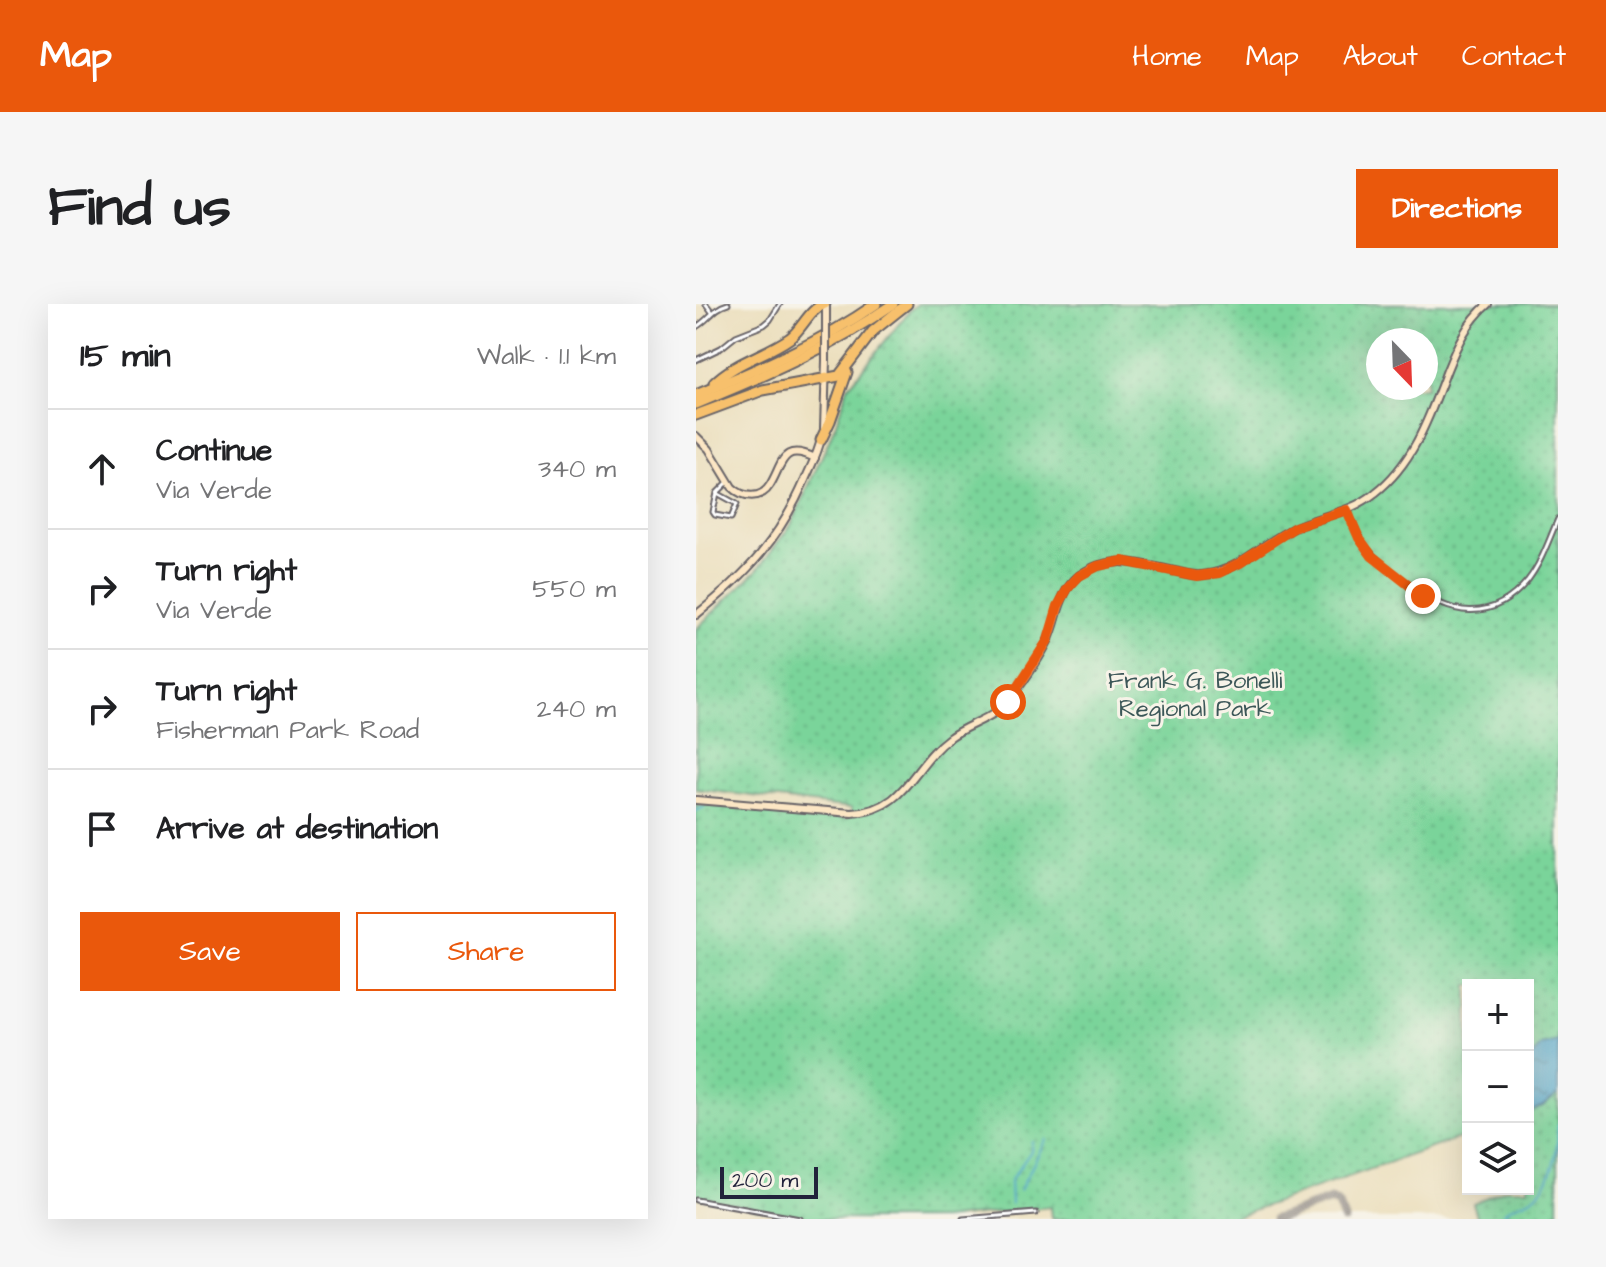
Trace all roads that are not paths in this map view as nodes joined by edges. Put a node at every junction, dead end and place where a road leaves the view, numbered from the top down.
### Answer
1 (706, 304) edge
2 (728, 304) edge
3 (780, 304) edge
4 (814, 304) edge
5 (826, 304) edge
6 (869, 304) edge
7 (876, 304) edge
8 (884, 304) edge
9 (893, 304) edge
10 (907, 304) edge
11 (1488, 304) edge
12 (712, 312) junction
13 (809, 315) junction
14 (696, 327) edge
15 (854, 355) junction
16 (696, 360) edge
17 (826, 379) junction
18 (752, 381) junction
19 (714, 383) junction
20 (696, 392) edge
21 (706, 400) junction
22 (696, 409) edge
23 (696, 436) edge
24 (821, 440) junction
25 (815, 458) junction
26 (728, 482) junction
27 (717, 493) junction
28 (1347, 510) junction
29 (1558, 519) edge
30 (696, 615) edge
31 (696, 800) edge
32 (696, 1200) edge
33 (1036, 1213) dead end
34 (800, 1219) edge
35 (963, 1219) edge

1 - 12 street
2 - 12 street
3 - 16 street
4 - 13 highway
5 - 13 highway
5 - 17 main road, bridge
6 - 19 highway
7 - 20 highway
8 - 21 highway
9 - 18 highway
10 - 15 highway
11 - 28 main road
12 - 14 street
13 - 19 highway
15 - 17 highway
15 - 24 highway
17 - 22 highway
17 - 24 main road
18 - 21 highway
18 - 22 highway
19 - 20 highway
21 - 22 highway
23 - 26 main road
24 - 25 main road
25 - 26 main road
25 - 30 main road
26 - 27 street
27 - 27 street
28 - 29 street
28 - 31 main road
32 - 34 street
33 - 35 street

